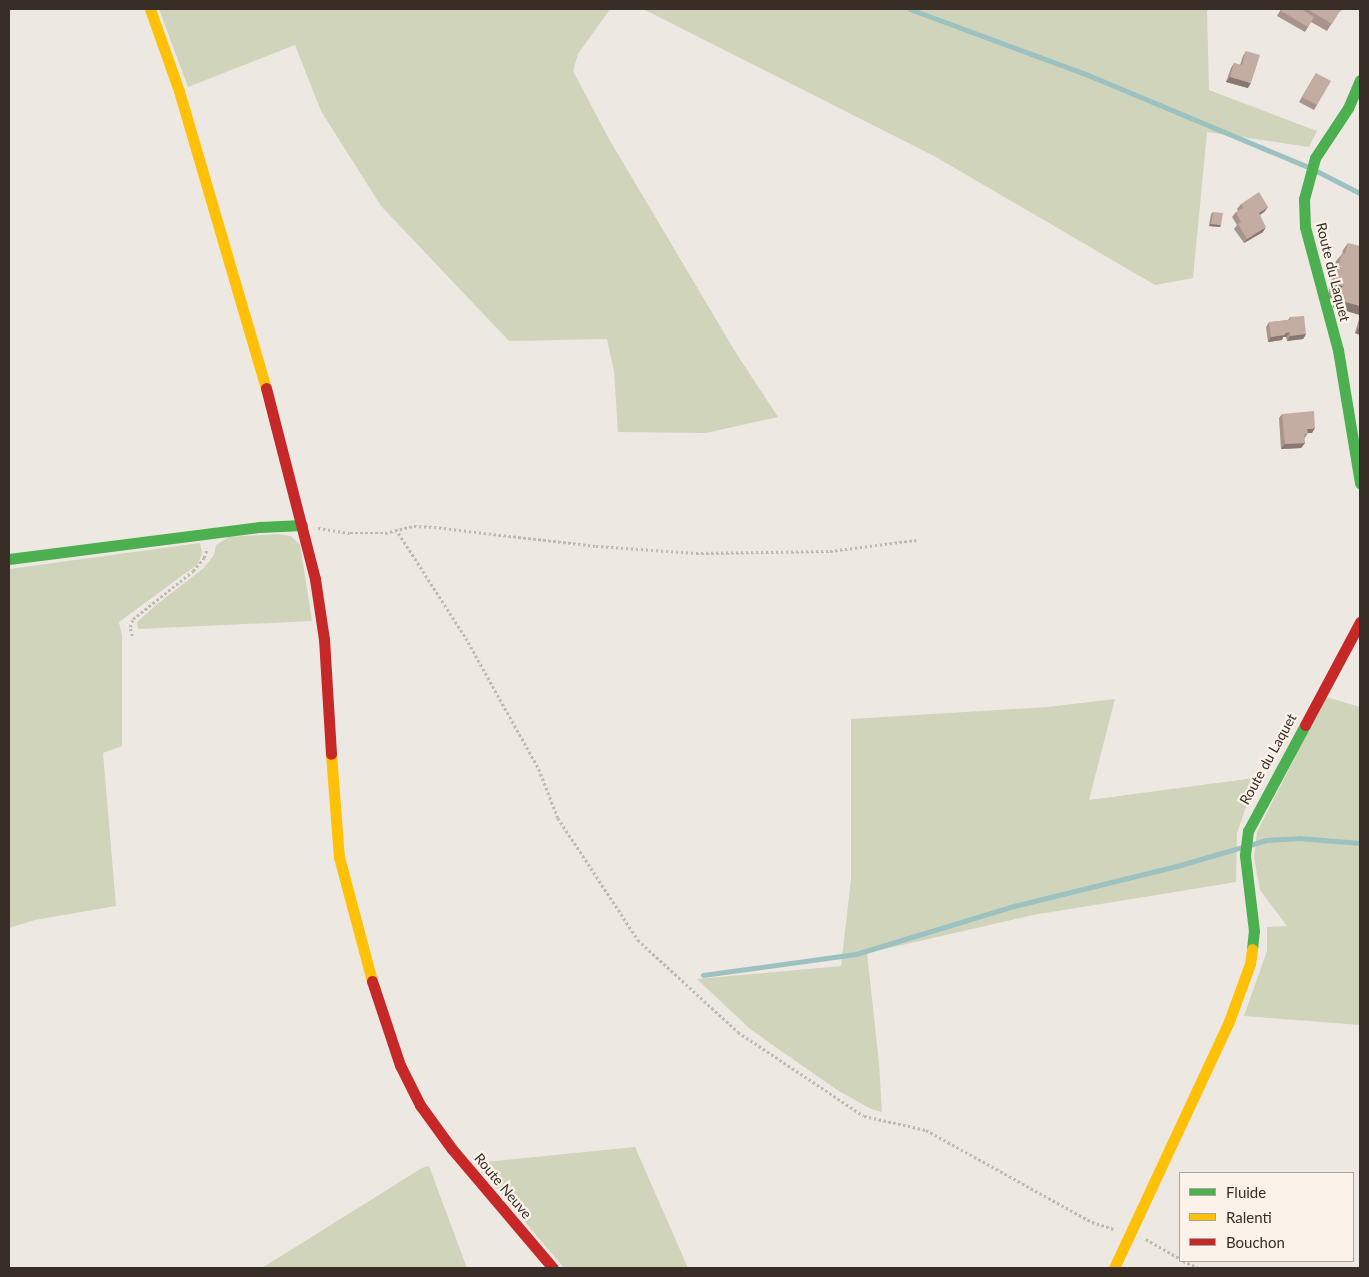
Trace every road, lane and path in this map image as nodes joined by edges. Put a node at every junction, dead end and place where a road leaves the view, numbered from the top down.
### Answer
1 (150, 9) edge
2 (1360, 80) edge
3 (1360, 483) edge
4 (302, 525) junction
5 (396, 529) junction
6 (205, 535) junction
7 (916, 540) dead end
8 (9, 559) edge
9 (1360, 622) edge
10 (132, 636) dead end
11 (1130, 1234) junction
12 (1179, 1258) edge
13 (1186, 1262) edge
14 (553, 1268) edge
15 (1114, 1268) edge
16 (1199, 1268) edge

1 - 4 street, Route Neuve
2 - 3 street, Route du Laquet
4 - 5 path
4 - 6 street
4 - 14 street, Route Neuve
5 - 7 path
5 - 11 path
6 - 8 street
6 - 10 path
9 - 11 street, Route du Laquet
11 - 12 path
11 - 15 street, Route du Laquet
13 - 16 path

